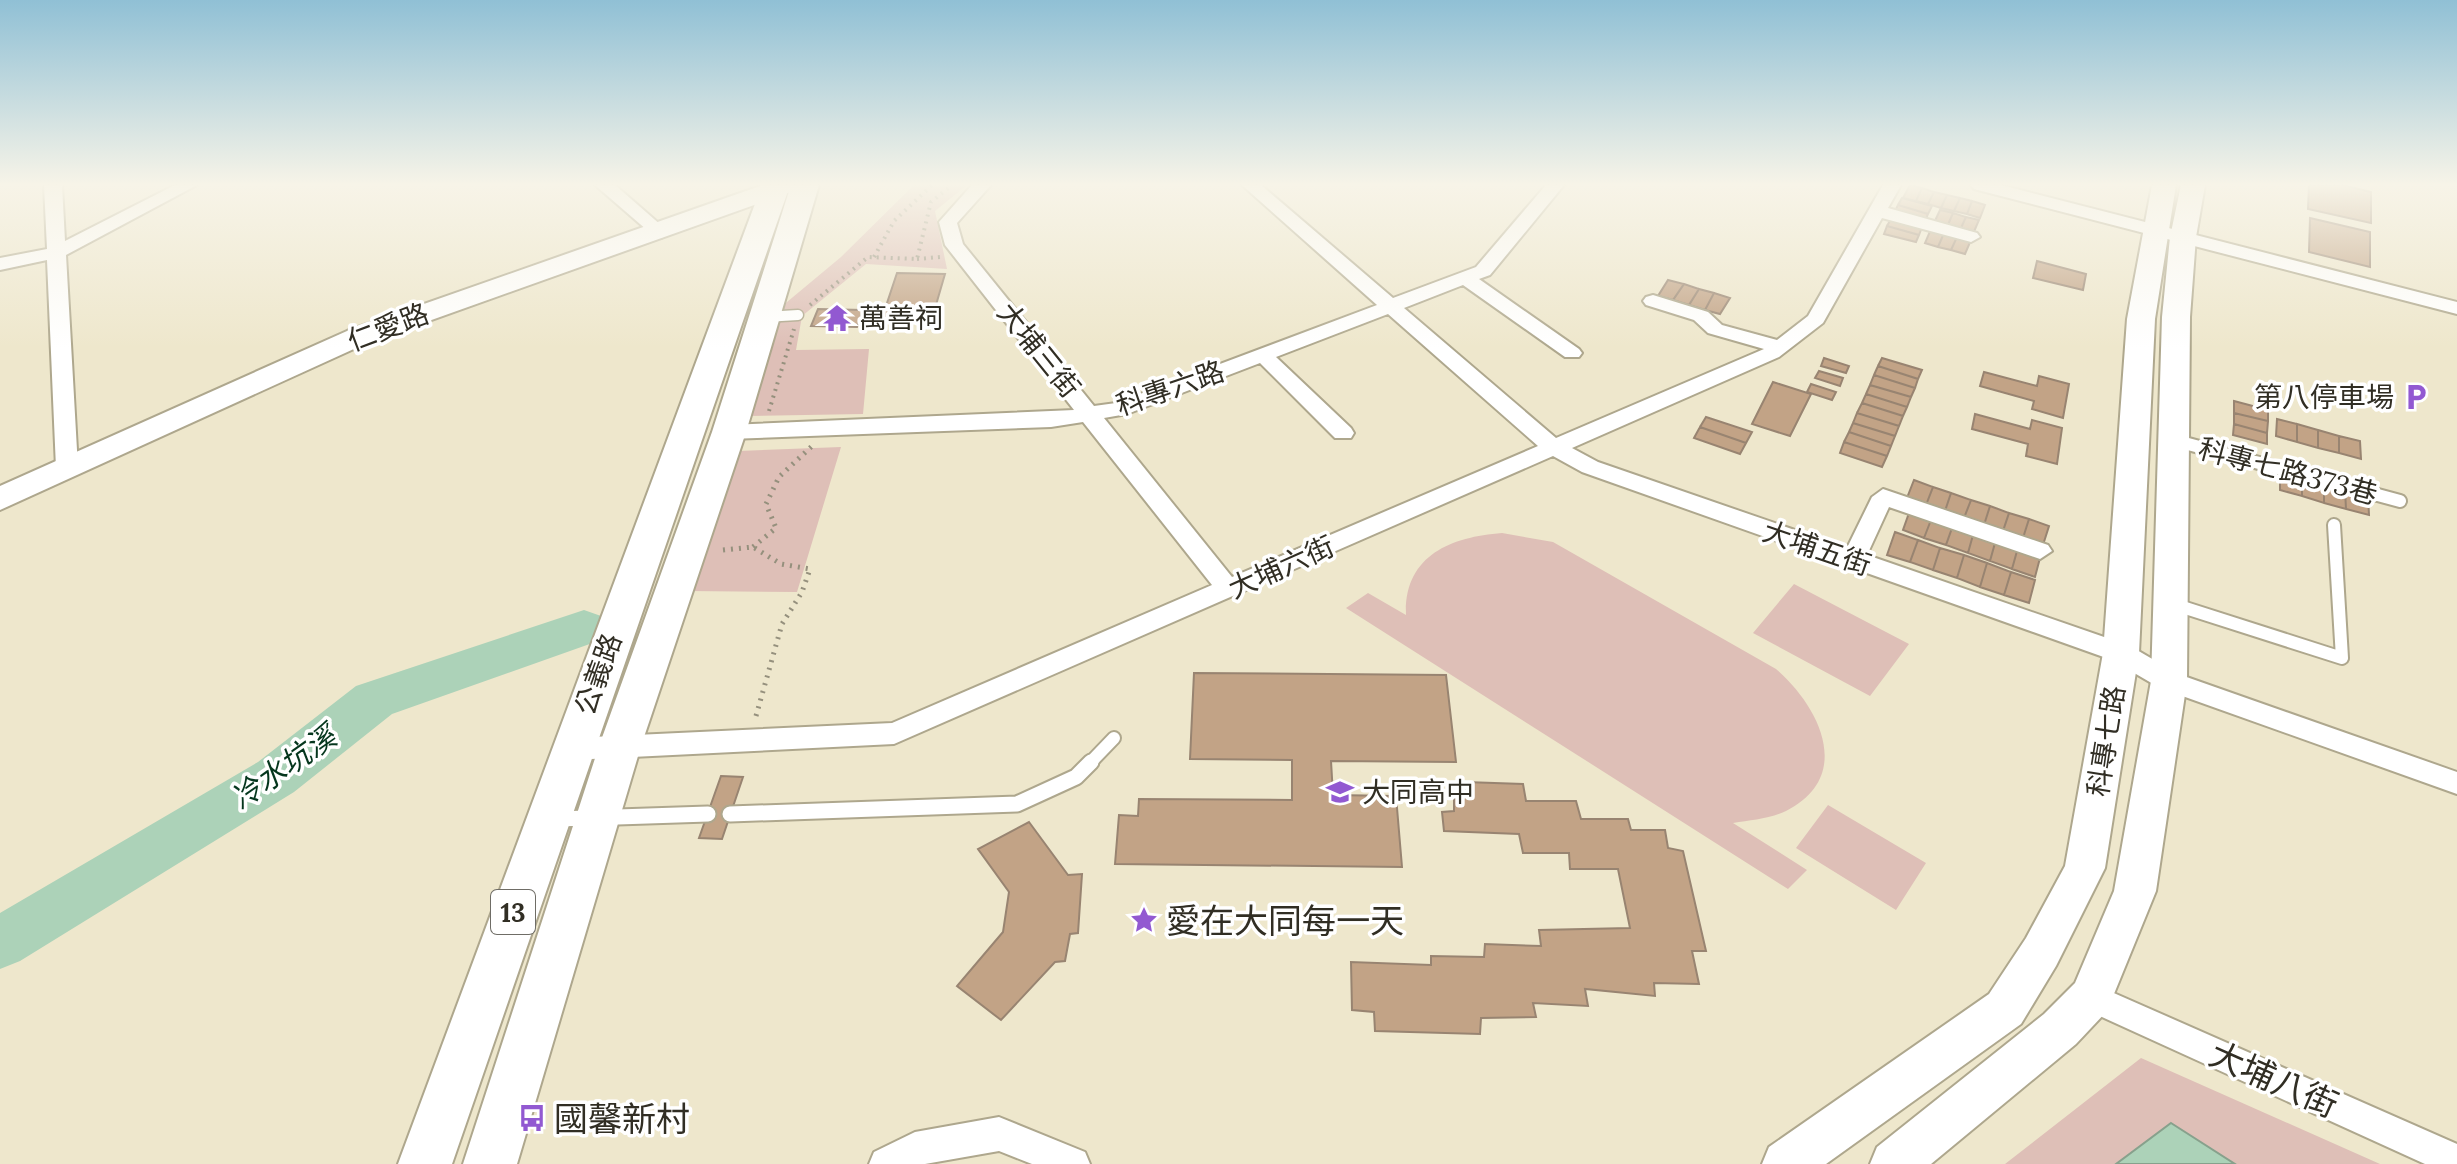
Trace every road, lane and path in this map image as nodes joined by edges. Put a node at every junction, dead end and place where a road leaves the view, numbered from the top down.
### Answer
1 (55, 239) edge
2 (82, 239) edge
3 (643, 239) edge
4 (765, 239) edge
5 (777, 239) edge
6 (884, 239) edge
7 (920, 239) edge
8 (953, 239) edge
9 (1312, 239) edge
10 (1510, 239) edge
11 (1861, 239) edge
12 (2167, 239) edge
13 (2170, 239) edge
14 (2197, 239) edge
15 (55, 253) junction
16 (874, 257) junction
17 (0, 264) edge
18 (1465, 278) junction
19 (1653, 301) dead end
20 (1388, 307) junction
21 (2457, 308) edge
22 (798, 315) junction
23 (764, 317) junction
24 (1778, 348) junction
25 (1572, 353) dead end
26 (1263, 355) junction
27 (1091, 413) junction
28 (768, 414) dead end
29 (729, 432) junction
30 (1343, 433) dead end
31 (2175, 440) junction
32 (815, 443) dead end
33 (1554, 448) junction
34 (67, 468) junction
35 (0, 499) edge
36 (2400, 501) dead end
37 (2334, 525) dead end
38 (753, 547) junction
39 (723, 550) dead end
40 (2040, 551) dead end
41 (1853, 561) junction
42 (1229, 590) junction
43 (2173, 604) junction
44 (2121, 653) junction
45 (2169, 681) junction
46 (756, 716) dead end
47 (1114, 738) dead end
48 (620, 746) junction
49 (571, 749) junction
50 (2457, 783) edge
51 (708, 814) dead end
52 (730, 814) dead end
53 (598, 817) junction
54 (546, 819) junction
55 (2091, 997) junction
56 (2457, 1161) edge
57 (425, 1164) edge
58 (490, 1164) edge
59 (886, 1164) edge
60 (1073, 1164) edge
61 (1786, 1164) edge
62 (1894, 1164) edge

1 - 15 street
2 - 15 street
3 - 34 street, 仁愛路
4 - 49 main road, 公義路 / 13
5 - 23 main road, 公義路 / 13
6 - 16 path
7 - 16 path
8 - 27 street, 大埔三街
9 - 20 street, 大埔五街
10 - 18 street, 科專六路
11 - 24 street, 大埔六街
12 - 44 street, 科專七路
13 - 31 street, 科專七路
14 - 21 street
15 - 17 street
15 - 34 street
16 - 22 path
18 - 20 street, 科專六路
18 - 25 street
19 - 24 street
20 - 26 street, 科專六路
20 - 33 street, 大埔五街
22 - 23 lane
22 - 28 path
23 - 29 main road, 公義路 / 13
24 - 33 street, 大埔六街
26 - 27 street, 科專六路
26 - 30 street
27 - 29 street, 科專六路
27 - 42 street, 大埔三街
29 - 48 main road, 公義路 / 13
31 - 36 lane, 科專七路373巷
31 - 43 street, 科專七路
32 - 38 path
33 - 41 street, 大埔五街
33 - 42 street, 大埔六街
34 - 35 street, 仁愛路
37 - 43 lane
38 - 39 path
38 - 46 path
40 - 41 street
41 - 44 street, 大埔五街
42 - 48 street, 大埔六街
43 - 45 street, 科專七路
44 - 45 street, 大埔五街
44 - 61 street, 科專七路
45 - 50 street, 大埔五街
45 - 55 street, 科專七路
47 - 52 lane
48 - 49 street, 大埔六街
48 - 53 main road, 公義路 / 13
49 - 54 main road, 公義路 / 13
51 - 53 lane
53 - 54 lane
53 - 58 main road, 公義路 / 13
54 - 57 main road, 公義路 / 13
55 - 56 street, 大埔八街
55 - 62 street, 科專七路
59 - 60 street

